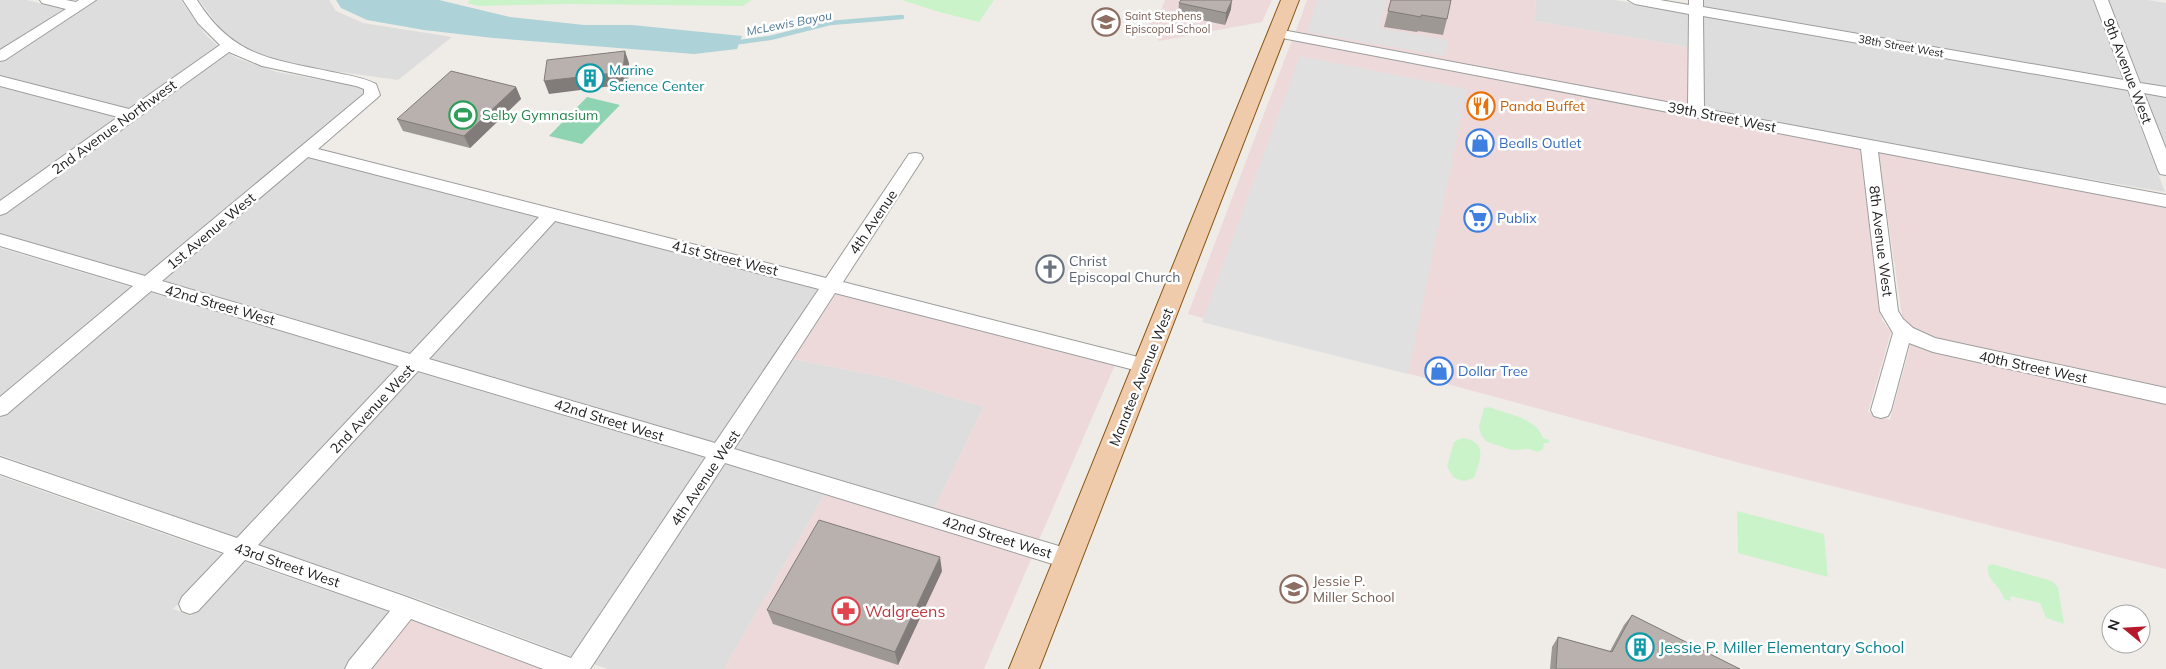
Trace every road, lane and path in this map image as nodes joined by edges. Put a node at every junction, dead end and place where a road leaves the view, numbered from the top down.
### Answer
1 (47, 0) edge
2 (190, 0) edge
3 (1290, 0) edge
4 (1635, 0) edge
5 (2101, 0) edge
6 (84, 4) edge
7 (1696, 5) edge
8 (1278, 34) junction
9 (228, 46) junction
10 (0, 57) edge
11 (0, 81) edge
12 (2134, 87) junction
13 (372, 90) joint
14 (2166, 92) edge
15 (1696, 112) junction
16 (131, 115) junction
17 (1868, 145) junction
18 (305, 150) junction
19 (916, 158) dead end
20 (2166, 170) edge
21 (2166, 201) edge
22 (0, 209) edge
23 (552, 214) junction
24 (0, 240) edge
25 (148, 284) junction
26 (831, 286) junction
27 (1903, 332) junction
28 (415, 363) junction
29 (1146, 366) junction
30 (2166, 396) edge
31 (0, 408) edge
32 (1881, 410) dead end
33 (721, 454) junction
34 (0, 465) edge
35 (241, 550) junction
36 (1069, 559) junction
37 (190, 604) dead end
38 (407, 607) junction
39 (357, 669) edge
40 (572, 669) edge
41 (577, 669) edge
42 (1024, 669) edge

1 - 6 street
2 - 9 street
3 - 8 main road, Manatee Avenue West
4 - 7 street, 38th Street West
5 - 12 street, 9th Avenue West
6 - 10 street
7 - 12 street, 38th Street West
7 - 15 street
8 - 15 street, 39th Street West
8 - 29 main road, Manatee Avenue West
9 - 13 street
9 - 16 street, 2nd Avenue Northwest
11 - 16 street
12 - 14 street, 38th Street West
12 - 20 street, 9th Avenue West
13 - 18 street, 1st Avenue West
15 - 17 street, 39th Street West
16 - 22 street, 2nd Avenue Northwest
17 - 21 street, 39th Street West
17 - 27 street, 8th Avenue West
18 - 23 street, 41st Street West
18 - 25 street, 1st Avenue West
19 - 26 street, 4th Avenue
23 - 26 street, 41st Street West
23 - 28 street, 2nd Avenue West
24 - 25 street, 42nd Street West
25 - 28 street, 42nd Street West
25 - 31 street, 1st Avenue West
26 - 29 street, 41st Street West
26 - 33 street, 4th Avenue West
27 - 30 street, 40th Street West
27 - 32 street
28 - 33 street, 42nd Street West
28 - 35 street, 2nd Avenue West
29 - 36 main road, Manatee Avenue West
33 - 36 street, 42nd Street West
33 - 41 street, 4th Avenue West
34 - 35 street, 43rd Street West
35 - 37 street, 2nd Avenue West
35 - 38 street, 43rd Street West
36 - 42 main road, Manatee Avenue West
38 - 39 street
38 - 40 street, 43rd Street West

